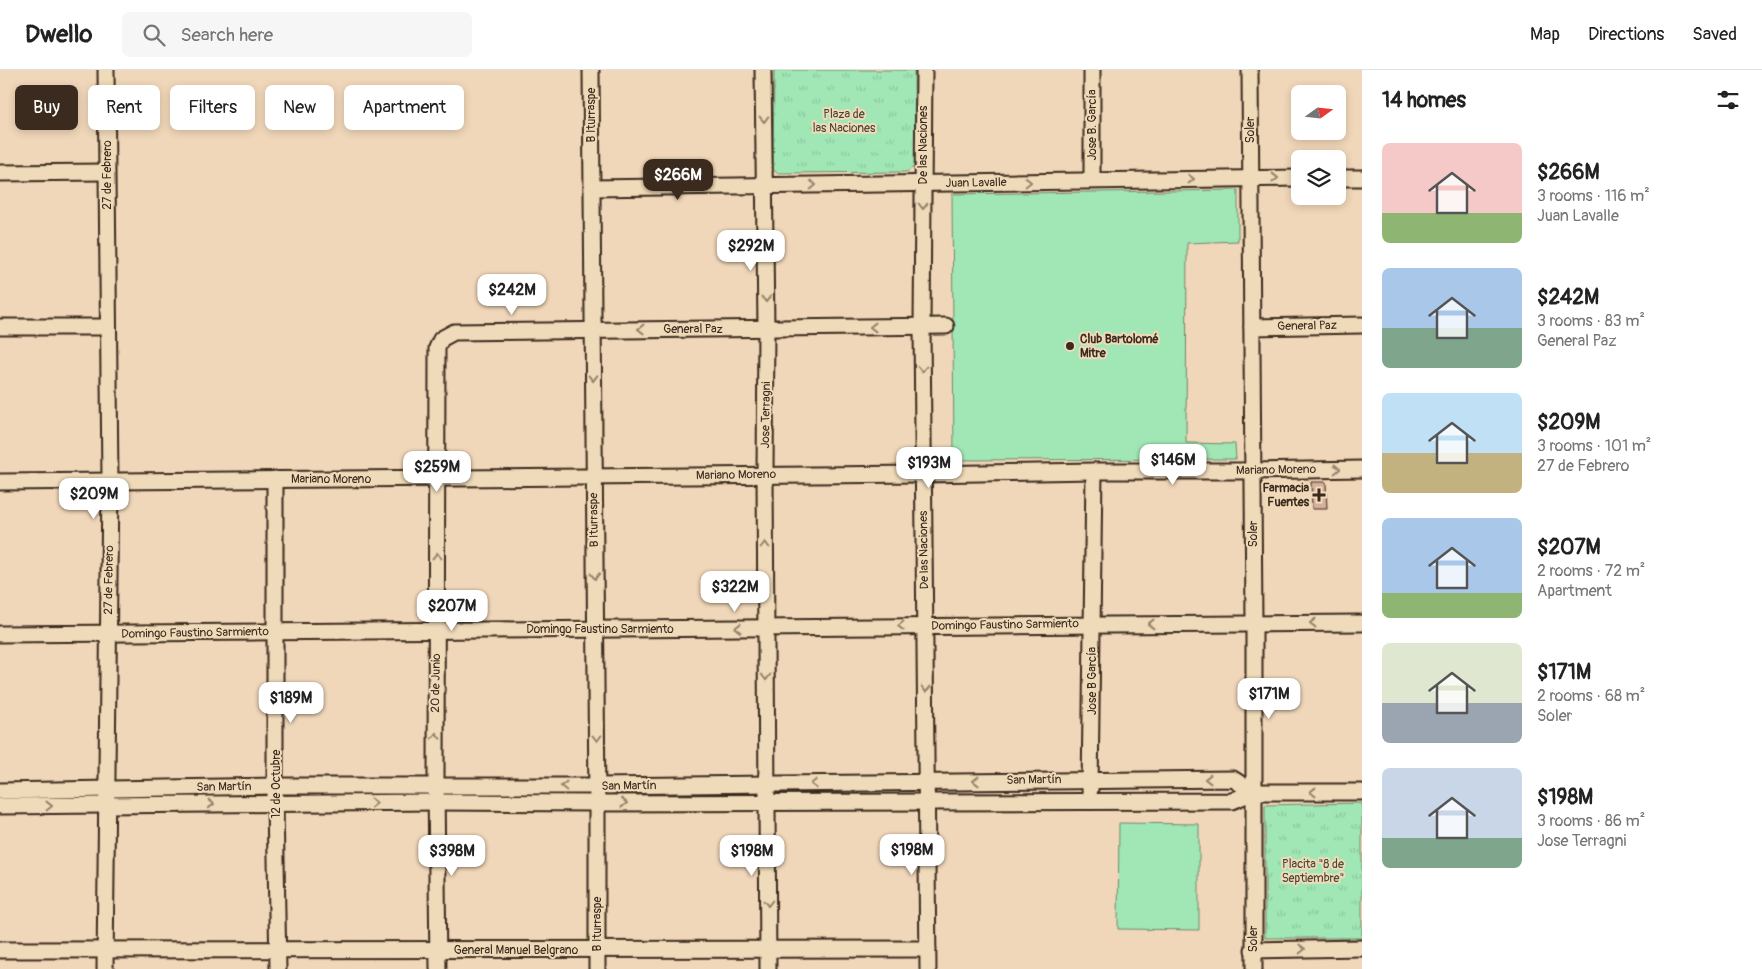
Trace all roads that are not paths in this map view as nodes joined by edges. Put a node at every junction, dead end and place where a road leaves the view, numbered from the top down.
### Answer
1 (106, 70) edge
2 (591, 70) edge
3 (763, 70) edge
4 (924, 70) edge
5 (1092, 70) edge
6 (1250, 70) edge
7 (106, 172) junction
8 (0, 173) edge
9 (1251, 178) junction
10 (1291, 178) edge
11 (1346, 178) edge
12 (1362, 178) edge
13 (1092, 180) junction
14 (923, 184) junction
15 (765, 185) junction
16 (592, 188) junction
17 (1362, 325) edge
18 (946, 326) dead end
19 (0, 327) edge
20 (108, 327) junction
21 (922, 327) junction
22 (1252, 327) junction
23 (766, 328) junction
24 (592, 329) junction
25 (441, 339) joint
26 (1362, 468) edge
27 (1094, 471) junction
28 (1253, 471) junction
29 (923, 474) junction
30 (765, 475) junction
31 (594, 477) junction
32 (436, 478) junction
33 (274, 479) junction
34 (110, 481) junction
35 (0, 482) edge
36 (1362, 623) edge
37 (1092, 624) junction
38 (1254, 624) junction
39 (926, 626) junction
40 (766, 628) junction
41 (595, 629) junction
42 (437, 630) junction
43 (276, 632) junction
44 (0, 634) edge
45 (108, 634) junction
46 (1091, 780) junction
47 (926, 782) junction
48 (436, 785) junction
49 (766, 785) junction
50 (276, 786) junction
51 (597, 786) junction
52 (0, 791) edge
53 (1253, 792) junction
54 (1362, 792) edge
55 (107, 797) junction
56 (436, 802) junction
57 (927, 802) junction
58 (1089, 802) junction
59 (767, 803) junction
60 (275, 804) junction
61 (597, 804) junction
62 (0, 806) edge
63 (1362, 948) edge
64 (597, 949) junction
65 (768, 949) junction
66 (928, 949) junction
67 (0, 950) edge
68 (278, 950) junction
69 (438, 950) junction
70 (1253, 950) junction
71 (105, 951) junction
72 (106, 969) edge
73 (278, 969) edge
74 (438, 969) edge
75 (597, 969) edge
76 (768, 969) edge
77 (928, 969) edge
78 (1254, 969) edge

1 - 7 street, 27 de Febrero
2 - 16 street, B Iturraspe
3 -> 15 street, Jose Terragni
4 - 14 street, De las Naciones
5 - 13 street, Jose B. García
6 - 9 street, Soler
7 - 8 street
7 - 20 street, 27 de Febrero
9 -> 10 street, Juan Lavalle
13 -> 9 street, Juan Lavalle
9 - 22 street, Soler
11 - 12 street
14 -> 13 street, Juan Lavalle
15 -> 14 street, Juan Lavalle
14 -> 21 street, De las Naciones
15 - 16 street, Juan Lavalle
15 -> 23 street, Jose Terragni
16 - 24 street, B Iturraspe
17 - 22 street, General Paz
18 - 21 street, General Paz
19 - 20 street
20 - 34 street, 27 de Febrero
21 -> 23 street, General Paz
21 -> 29 street, De las Naciones
22 - 28 street, Soler
23 -> 24 street, General Paz
23 - 30 street, Jose Terragni
24 - 25 street, General Paz
24 -> 31 street, B Iturraspe
25 - 32 street, 20 de Junio
28 -> 26 street, Mariano Moreno
27 - 28 street, Mariano Moreno
27 - 29 street, Mariano Moreno
27 - 37 street, Jose B García
28 - 38 street, Soler
29 - 30 street, Mariano Moreno
29 - 39 street, De las Naciones
30 - 31 street, Mariano Moreno
40 -> 30 street, Jose Terragni
31 - 32 street, Mariano Moreno
31 -> 41 street, B Iturraspe
32 - 33 street, Mariano Moreno
42 -> 32 street, 20 de Junio
33 - 34 street, Mariano Moreno
33 - 43 street, 12 de Octubre
34 - 35 street, Mariano Moreno
34 - 45 street, 27 de Febrero
36 -> 38 street, Domingo Faustino Sarmiento
38 -> 37 street, Domingo Faustino Sarmiento
37 - 39 street, Domingo Faustino Sarmiento
37 - 46 street, Jose B García
38 - 53 street, Soler
39 -> 40 street, Domingo Faustino Sarmiento
39 -> 47 street, De las Naciones
40 -> 41 street, Domingo Faustino Sarmiento
40 -> 49 street, Jose Terragni
41 - 42 street, Domingo Faustino Sarmiento
41 -> 51 street, B Iturraspe
42 - 43 street, Domingo Faustino Sarmiento
48 -> 42 street, 20 de Junio
43 - 45 street, Domingo Faustino Sarmiento
43 - 50 street, 12 de Octubre
44 - 45 street, Domingo Faustino Sarmiento
45 - 55 street, 27 de Febrero
46 -> 47 street, San Martín
53 -> 46 street, San Martín
46 - 58 street, Jose B García
47 -> 49 street, San Martín
47 - 57 street, De las Naciones
48 - 50 street, San Martín
51 -> 48 street, San Martín
48 - 56 street, 20 de Junio
49 - 51 street, San Martín
49 - 59 street, Jose Terragni
50 - 55 street, San Martín
50 - 60 street, 12 de Octubre
51 - 61 street, B Iturraspe
52 - 55 street, San Martín
54 -> 53 street, San Martín
53 - 58 street, San Martín
53 - 70 street, Soler
55 -> 60 street, San Martín
62 -> 55 street, San Martín
55 - 71 street, 27 de Febrero
60 -> 56 street, San Martín
56 - 61 street, San Martín
56 - 69 street, 20 de Junio
57 - 58 street, San Martín
57 - 59 street, San Martín
57 - 66 street, De las Naciones
61 -> 59 street, San Martín
59 -> 65 street, Jose Terragni
60 - 68 street, 12 de Octubre
61 - 64 street, B Iturraspe
70 -> 63 street
64 - 65 street, General Manuel Belgrano
64 - 69 street, General Manuel Belgrano
64 - 75 street, B Iturraspe
65 - 66 street, General Manuel Belgrano
65 - 76 street, Jose Terragni
66 - 77 street, De las Naciones
67 - 71 street, General Manuel Belgrano
68 - 69 street, General Manuel Belgrano
68 - 71 street, General Manuel Belgrano
68 - 73 street, 12 de Octubre
69 - 74 street, 20 de Junio
70 - 78 street, Soler
71 - 72 street, 27 de Febrero

